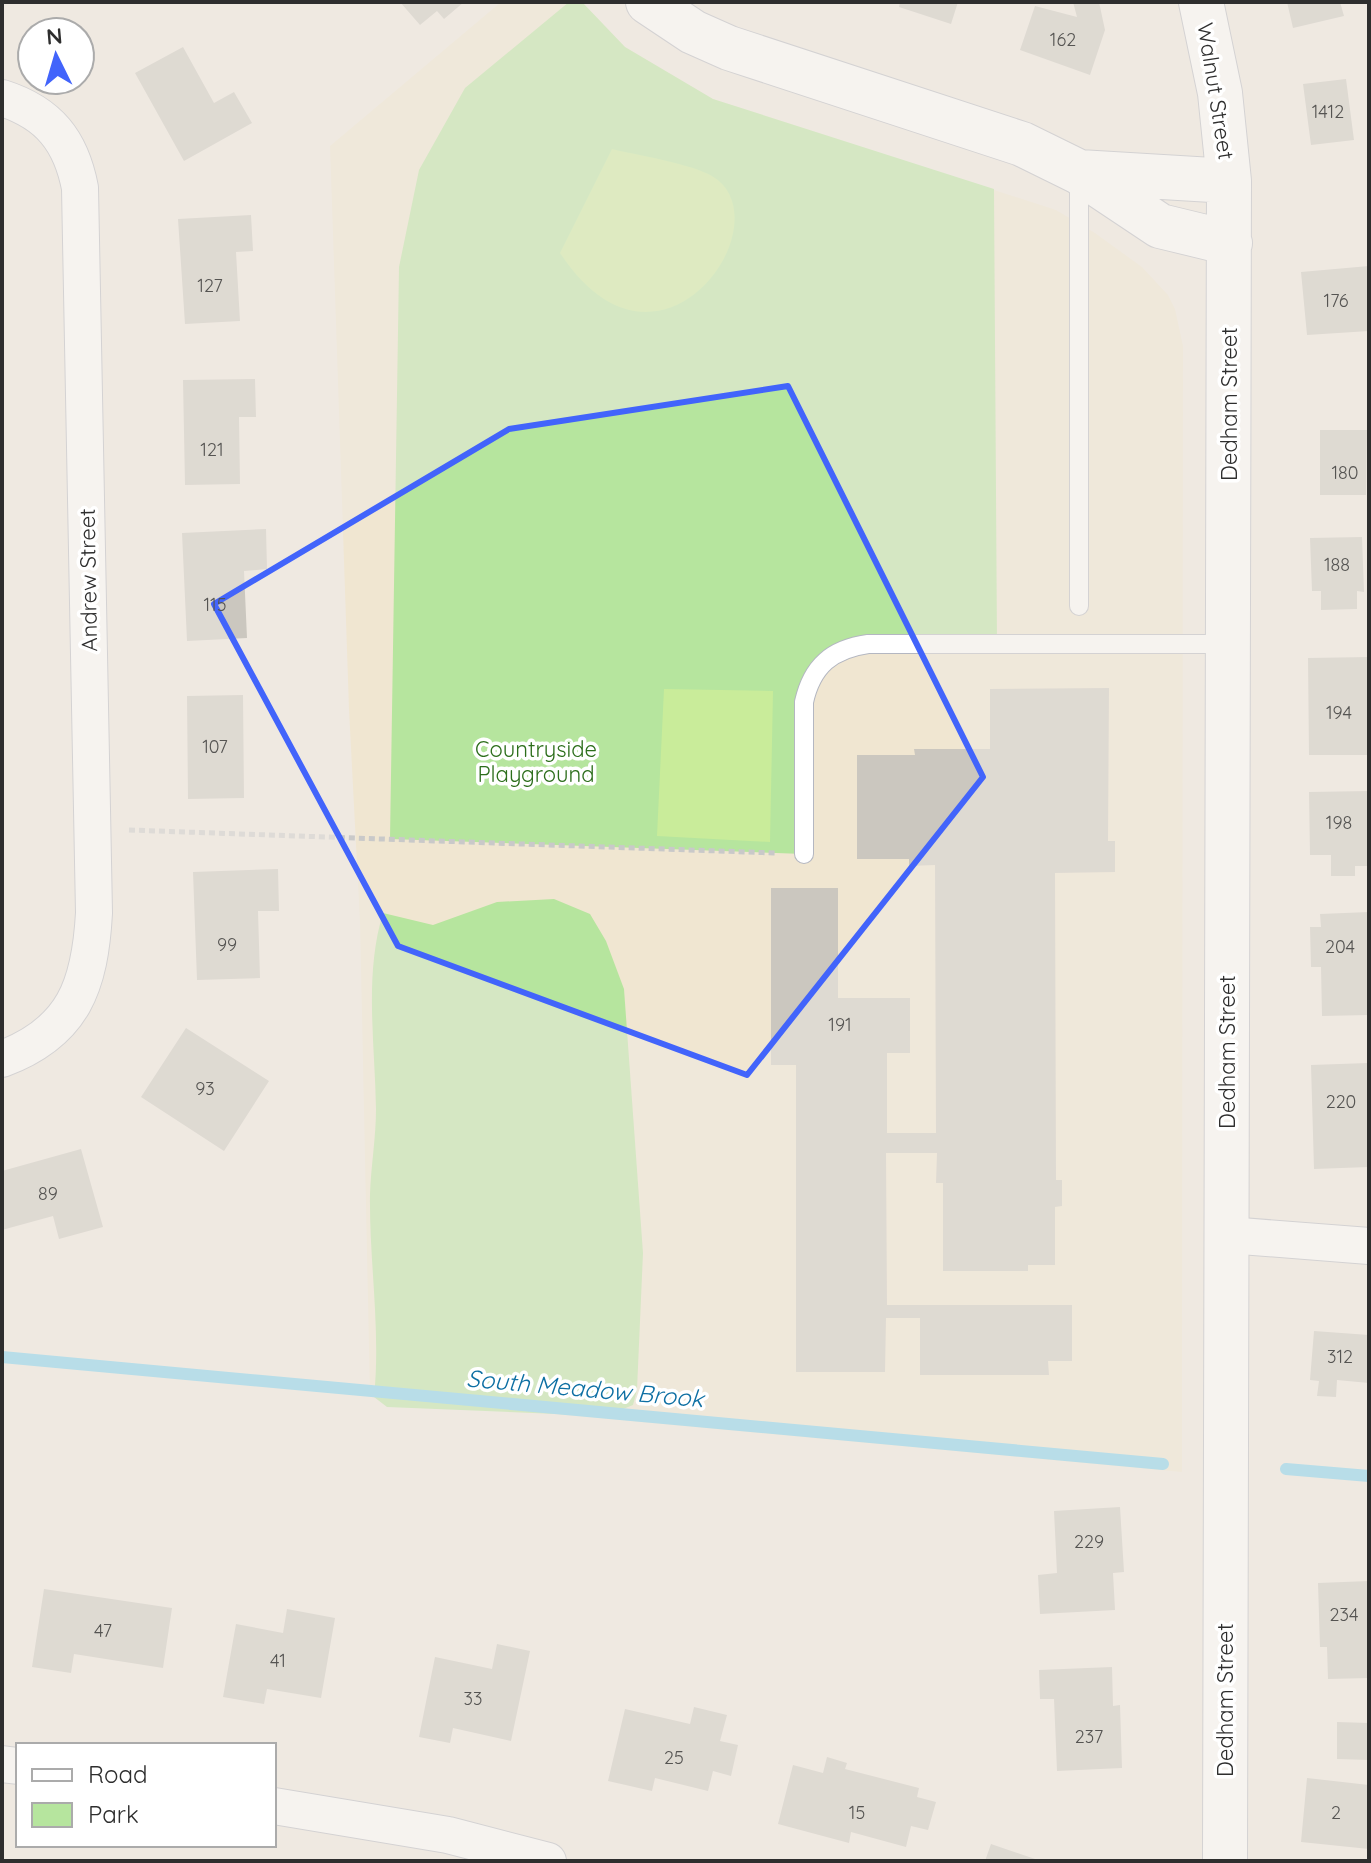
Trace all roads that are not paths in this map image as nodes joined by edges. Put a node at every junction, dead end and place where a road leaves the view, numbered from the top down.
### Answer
1 (648, 2) edge
2 (1201, 2) edge
3 (2, 98) edge
4 (1079, 172) junction
5 (1229, 181) junction
6 (1230, 243) junction
7 (1079, 606) dead end
8 (1227, 644) junction
9 (804, 854) road end
10 (2, 1059) edge
11 (1228, 1235) junction
12 (1369, 1246) edge
13 (276, 1806) edge
14 (548, 1861) edge
15 (1225, 1861) edge

1 - 4 main road
2 - 5 main road, Walnut Street
3 - 10 street, Andrew Street
4 - 5 main road
4 - 6 main road
4 - 7 lane
5 - 6 main road, Dedham Street
6 - 8 main road, Dedham Street
8 - 9 lane
8 - 11 main road, Dedham Street
11 - 12 street
11 - 15 main road, Dedham Street
13 - 14 street

